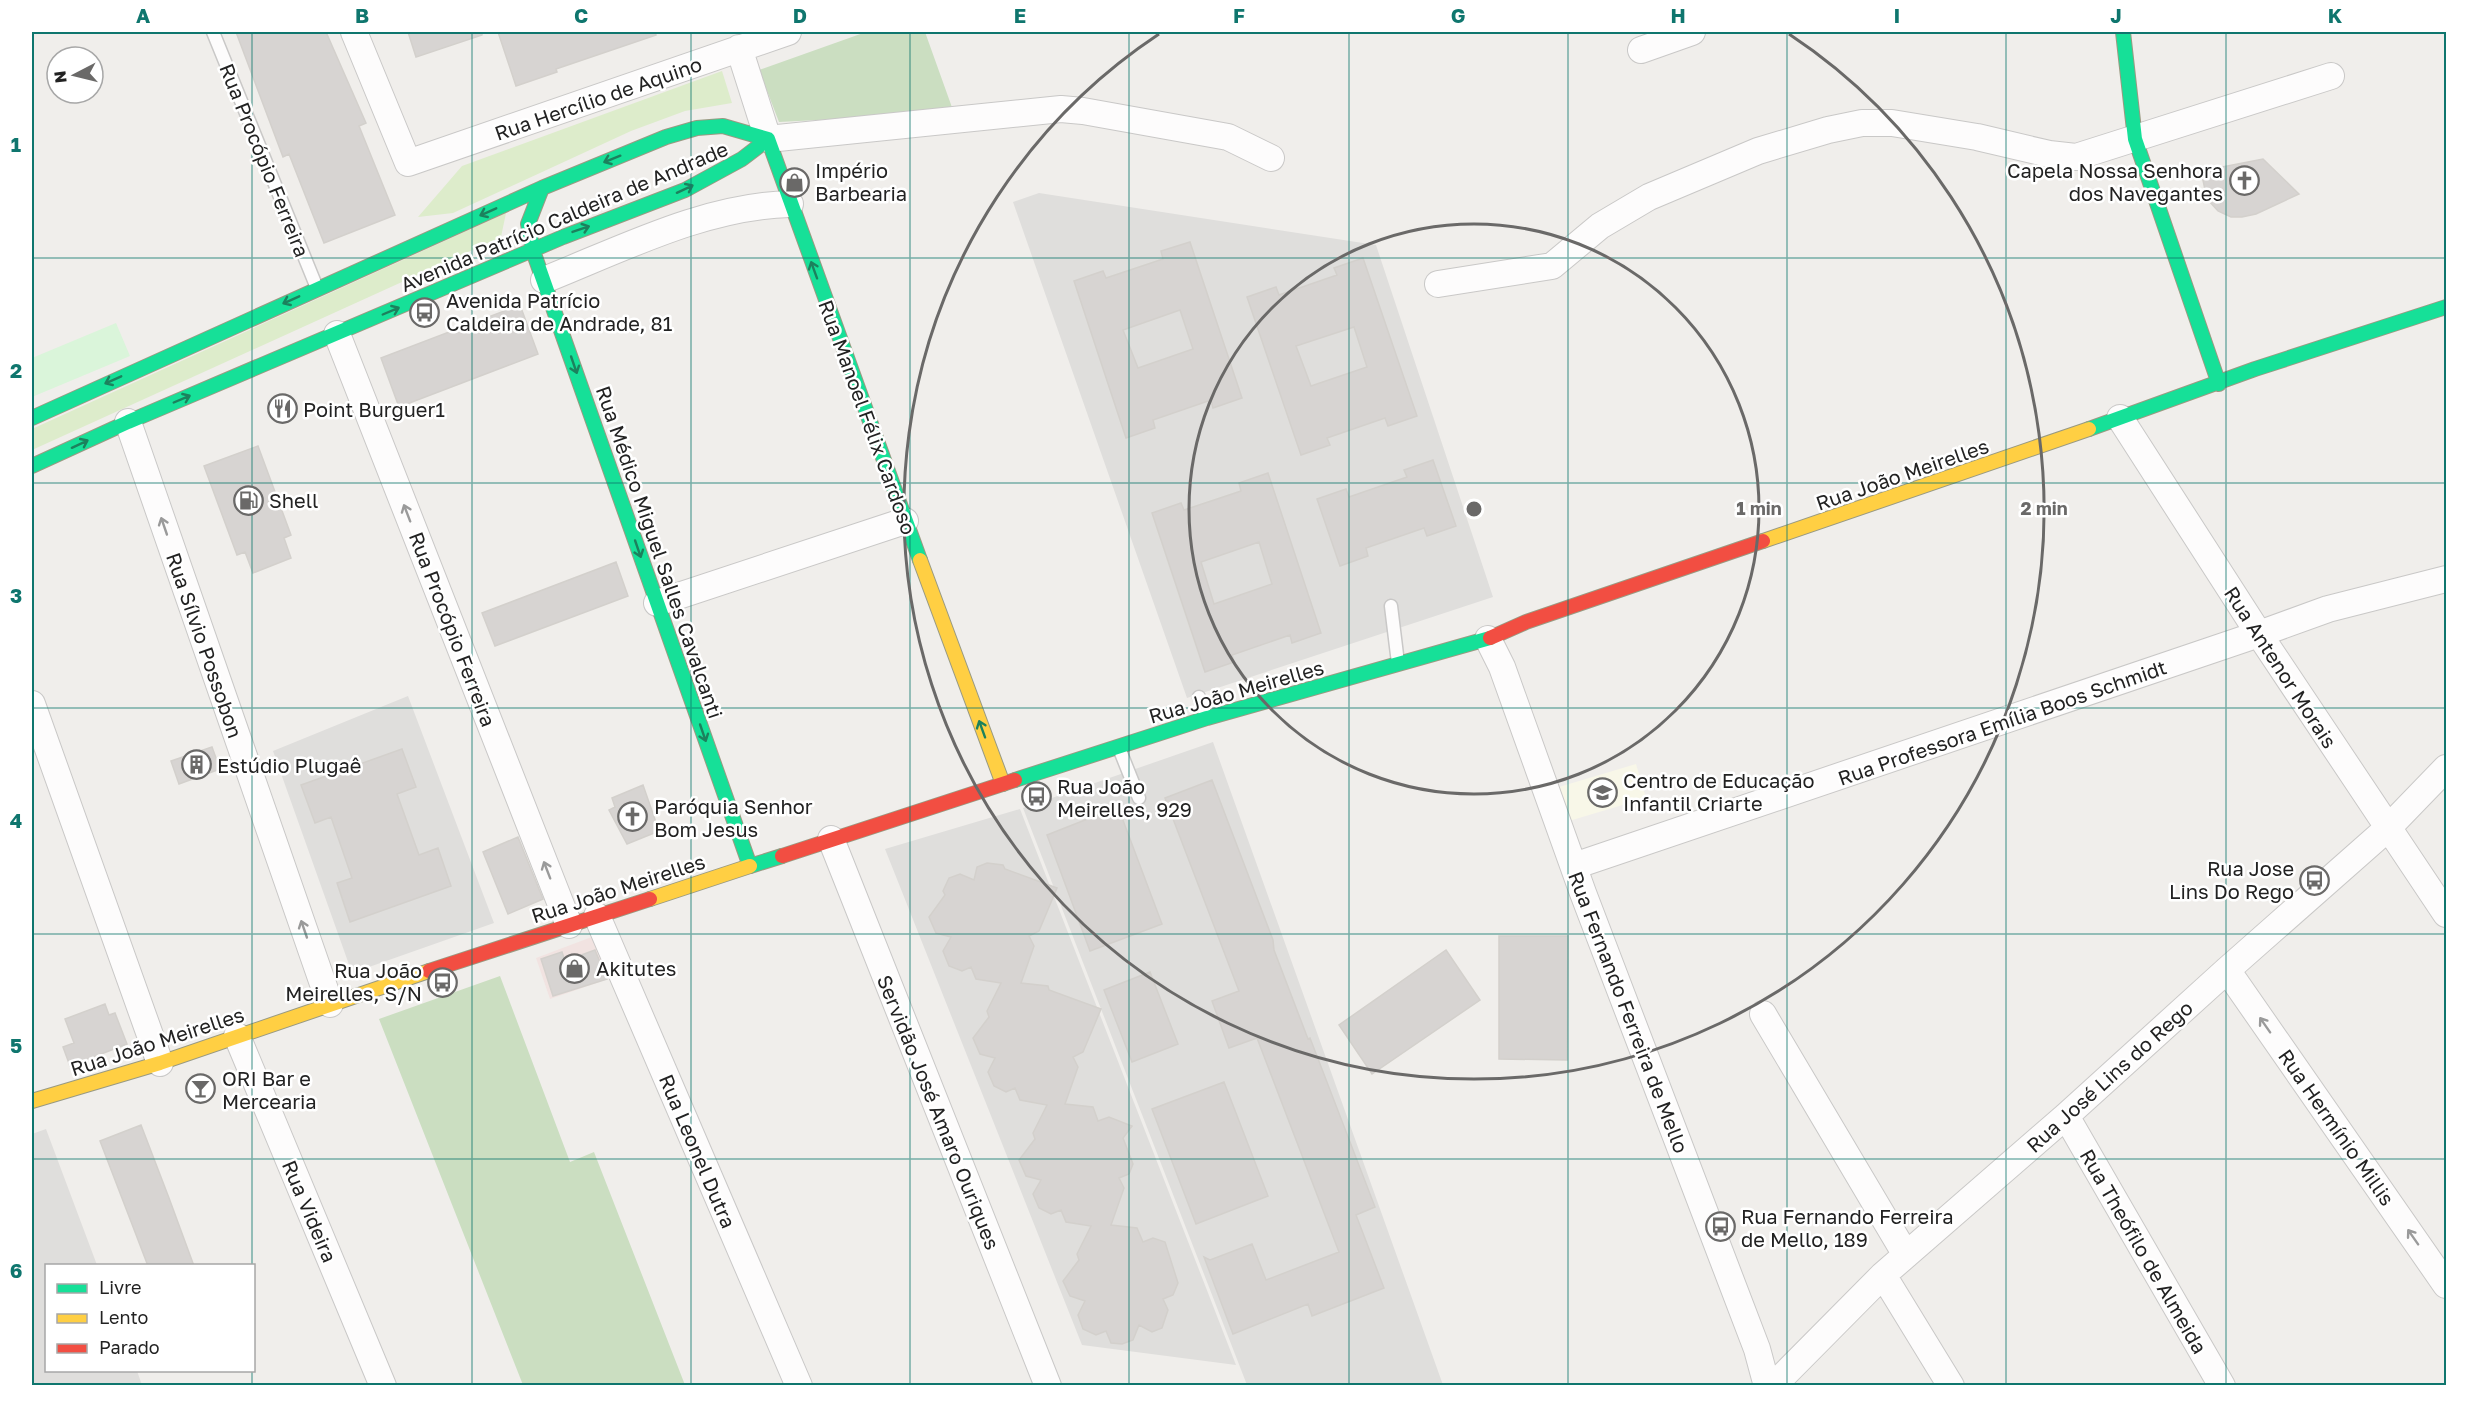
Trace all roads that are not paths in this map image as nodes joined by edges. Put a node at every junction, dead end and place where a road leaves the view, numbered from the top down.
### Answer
1 (213, 32) edge
2 (354, 32) edge
3 (788, 32) edge
4 (1692, 32) edge
5 (2122, 32) edge
6 (738, 48) junction
7 (1641, 50) dead end
8 (2331, 76) dead end
9 (768, 139) junction
10 (2135, 139) junction
11 (1271, 158) dead end
12 (542, 188) junction
13 (790, 204) junction
14 (533, 251) junction
15 (544, 280) junction
16 (1438, 284) dead end
17 (317, 288) junction
18 (2446, 307) edge
19 (337, 334) junction
20 (2219, 384) junction
21 (32, 418) edge
22 (2120, 418) junction
23 (128, 422) junction
24 (32, 466) edge
25 (905, 521) junction
26 (2446, 579) edge
27 (657, 603) junction
28 (1391, 606) dead end
29 (2259, 634) junction
30 (1488, 639) junction
31 (1398, 665) junction
32 (1199, 697) dead end
33 (32, 704) edge
34 (1207, 718) junction
35 (1119, 746) junction
36 (2446, 768) edge
37 (1003, 784) junction
38 (1139, 798) dead end
39 (2388, 828) junction
40 (831, 839) junction
41 (750, 866) junction
42 (1574, 867) junction
43 (2446, 914) edge
44 (597, 916) junction
45 (569, 925) junction
46 (2227, 970) junction
47 (330, 1004) junction
48 (1763, 1014) dead end
49 (237, 1036) junction
50 (159, 1063) junction
51 (32, 1101) edge
52 (2066, 1116) junction
53 (1906, 1255) junction
54 (1883, 1275) junction
55 (2446, 1285) edge
56 (383, 1386) edge
57 (799, 1386) edge
58 (1048, 1386) edge
59 (1767, 1386) edge
60 (1773, 1386) edge
61 (1951, 1386) edge
62 (2222, 1386) edge

1 - 17 lane, Rua Procópio Ferreira
2 - 6 street, Rua Hercílio de Aquino
3 - 6 street, Rua Hercílio de Aquino
4 - 7 street
5 - 10 main road
6 - 9 street, Rua Manoel Félix Cardoso
8 - 10 street
9 - 11 street
9 -> 12 main road, Avenida Patrício Caldeira de Andrade
9 - 13 main road, Rua Manoel Félix Cardoso
14 -> 9 main road, Avenida Patrício Caldeira de Andrade
10 - 16 street
10 - 20 main road
12 - 14 main road, Rua Médico Miguel Salles Cavalcanti
12 -> 17 main road, Avenida Patrício Caldeira de Andrade
13 - 15 street
25 -> 13 main road, Rua Manoel Félix Cardoso
14 - 15 main road, Rua Médico Miguel Salles Cavalcanti
19 -> 14 main road, Avenida Patrício Caldeira de Andrade
15 -> 27 main road, Rua Médico Miguel Salles Cavalcanti
17 -> 21 main road, Avenida Patrício Caldeira de Andrade
18 - 20 main road, Rua João Meirelles
23 -> 19 main road, Avenida Patrício Caldeira de Andrade
45 -> 19 street, Rua Procópio Ferreira
20 - 22 main road, Rua João Meirelles
22 - 29 street, Rua Antenor Morais
22 - 30 main road, Rua João Meirelles
24 -> 23 main road, Avenida Patrício Caldeira de Andrade
47 -> 23 street, Rua Sílvio Possobon
25 - 27 street
37 -> 25 main road, Rua Manoel Félix Cardoso
26 - 29 street, Rua Professora Emília Boos Schmidt
27 -> 41 main road, Rua Médico Miguel Salles Cavalcanti
28 - 31 lane
29 - 39 street, Rua Antenor Morais
29 - 42 street, Rua Professora Emília Boos Schmidt
30 - 31 main road, Rua João Meirelles
30 - 42 street, Rua Fernando Ferreira de Mello
31 - 34 main road, Rua João Meirelles
32 - 34 lane
33 - 50 street
34 - 35 main road, Rua João Meirelles
35 - 37 main road, Rua João Meirelles
35 - 38 lane
36 - 39 street, Rua José Lins do Rego
37 - 40 main road, Rua João Meirelles
39 - 43 street, Rua Antenor Morais
39 - 46 street, Rua José Lins do Rego
40 - 41 main road, Rua João Meirelles
40 - 58 street, Servidão José Amaro Ouriques
41 - 44 main road, Rua João Meirelles
42 - 59 street, Rua Fernando Ferreira de Mello
44 - 45 main road, Rua João Meirelles
44 - 57 street, Rua Leonel Dutra
45 - 47 main road, Rua João Meirelles
46 - 52 street, Rua José Lins do Rego
55 -> 46 street, Rua Hermínio Millis
47 - 49 main road, Rua João Meirelles
48 - 53 street
49 - 50 main road, Rua João Meirelles
49 - 56 street, Rua Videira
50 - 51 main road, Rua João Meirelles
52 - 53 street, Rua José Lins do Rego
52 - 62 street, Rua Theófilo de Almeida
53 - 54 street, Rua José Lins do Rego
54 - 60 street, Rua José Lins do Rego
54 - 61 street

